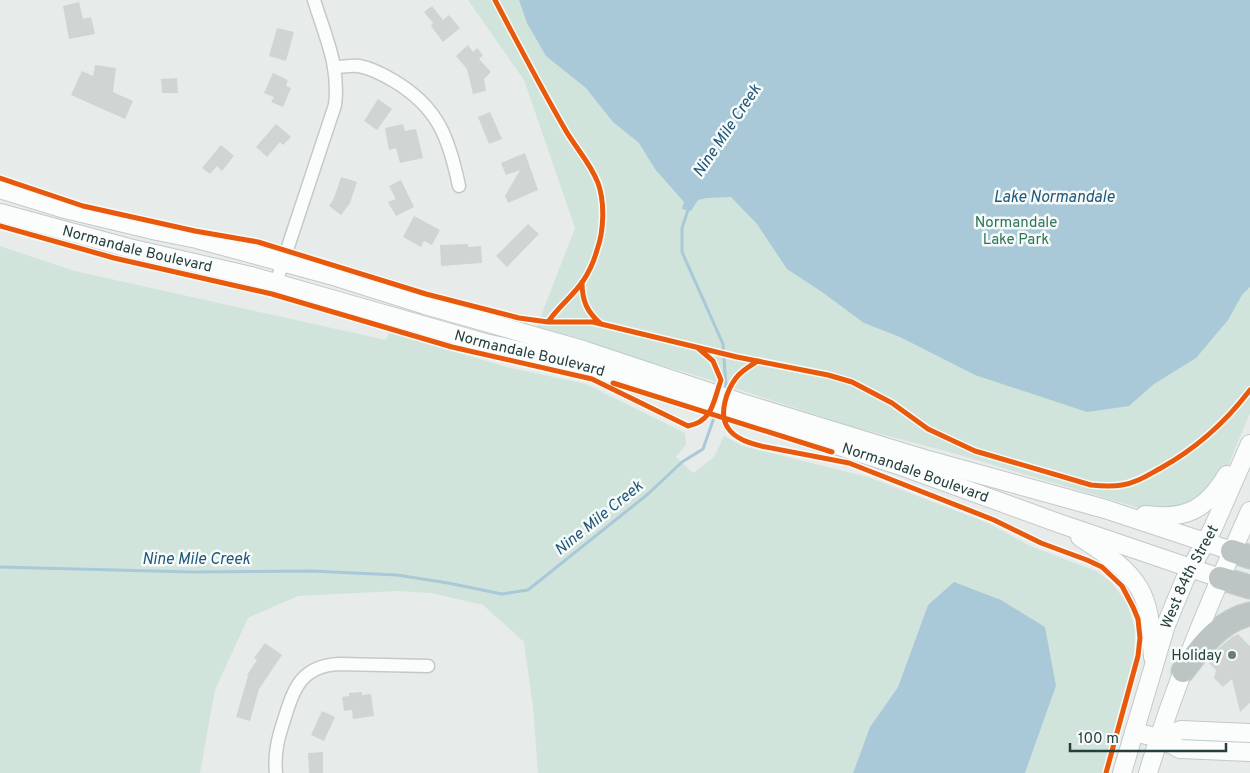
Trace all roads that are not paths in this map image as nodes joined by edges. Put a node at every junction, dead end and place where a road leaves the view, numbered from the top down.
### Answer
1 (314, 0) edge
2 (335, 67) junction
3 (459, 186) dead end
4 (0, 189) edge
5 (0, 213) edge
6 (282, 262) junction
7 (276, 282) junction
8 (702, 396) junction
9 (738, 407) junction
10 (1250, 436) edge
11 (1250, 444) edge
12 (1105, 509) junction
13 (1250, 511) edge
14 (1061, 524) junction
15 (1206, 542) junction
16 (1241, 554) edge
17 (1191, 569) junction
18 (1220, 578) junction
19 (1250, 588) edge
20 (1250, 614) edge
21 (1154, 665) junction
22 (428, 666) dead end
23 (1183, 671) junction
24 (1134, 732) junction
25 (1250, 733) edge
26 (1159, 738) junction
27 (1250, 752) edge
28 (276, 773) edge
29 (1122, 773) edge
30 (1148, 773) edge

1 - 2 street
2 - 3 street
2 - 6 street
4 - 6 main road, Normandale Boulevard
5 - 7 main road, Normandale Boulevard
6 - 7 street
6 - 8 main road, Normandale Boulevard
7 - 8 main road, Normandale Boulevard
8 - 9 main road, Normandale Boulevard
9 - 12 main road, Normandale Boulevard
9 - 14 main road, Normandale Boulevard
10 - 12 main road
11 - 15 main road, West 84th Street
12 - 15 main road, Normandale Boulevard
13 - 16 main road, West 84th Street
14 - 17 main road, Normandale Boulevard
14 - 21 main road
15 - 16 main road, Normandale Boulevard
15 - 17 main road, West 84th Street
16 - 18 main road, West 84th Street
17 - 18 main road, Normandale Boulevard
17 - 21 main road, West 84th Street
18 - 19 highway, Normandale Boulevard
18 - 23 main road, West 84th Street
20 - 23 highway
21 - 24 main road, West 84th Street
22 - 28 street
23 - 26 main road, West 84th Street
24 - 26 main road
24 - 29 main road, West 84th Street
25 - 26 main road
26 - 27 main road
26 - 30 main road, West 84th Street

